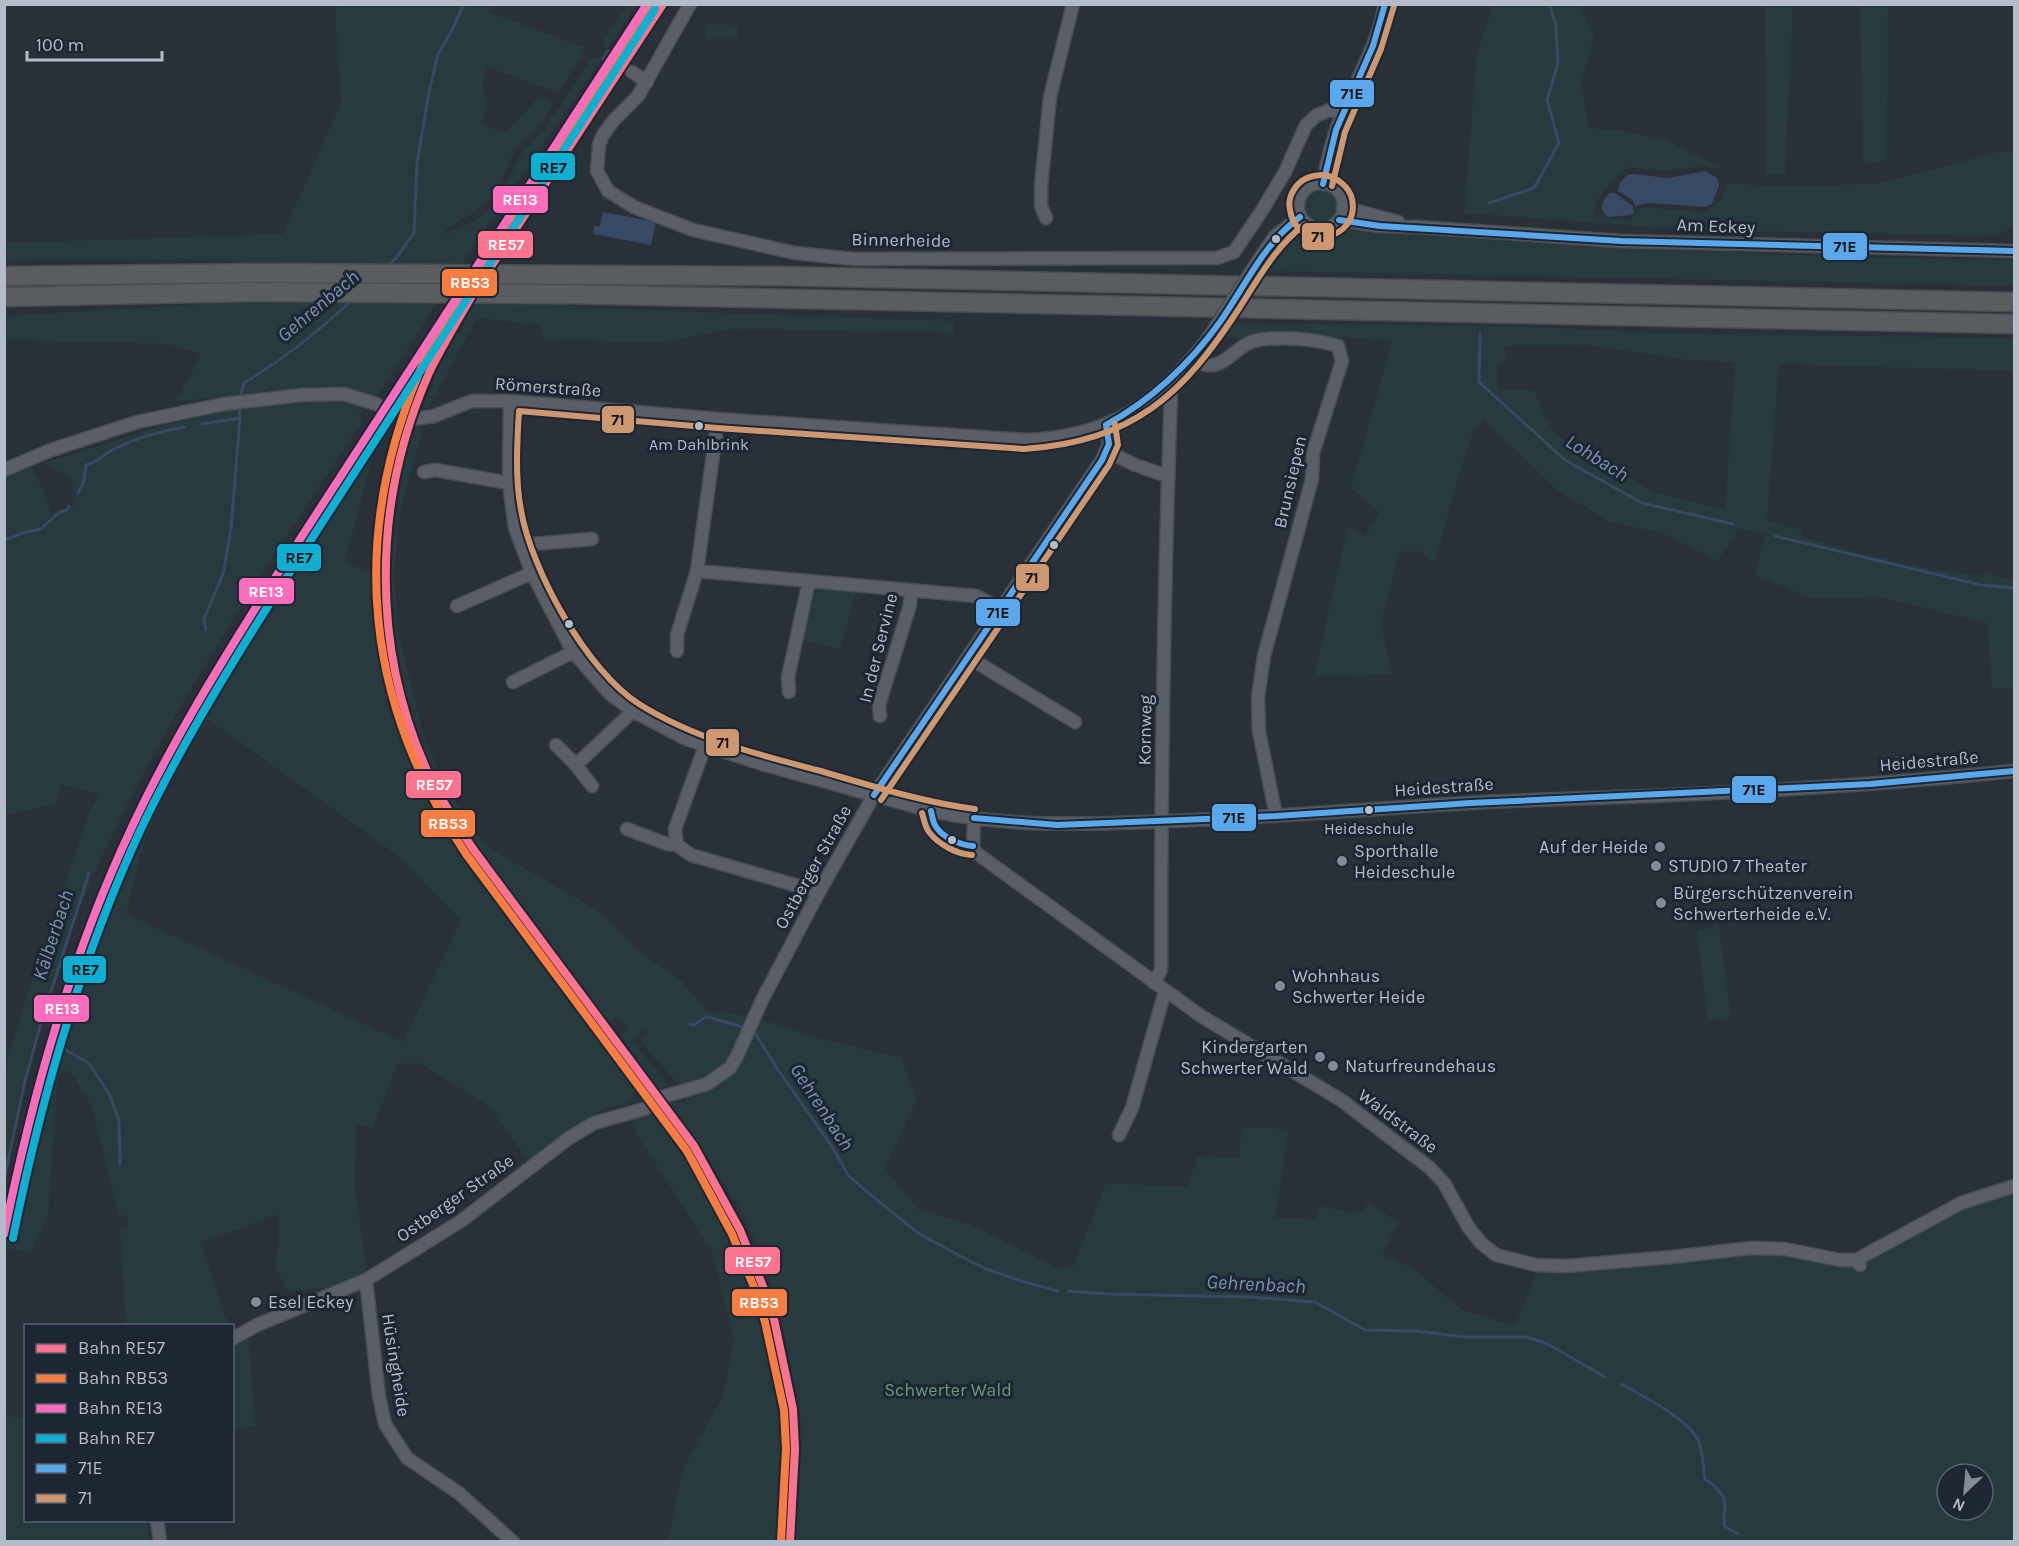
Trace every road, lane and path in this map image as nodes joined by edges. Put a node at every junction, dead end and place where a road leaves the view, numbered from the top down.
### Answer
1 (690, 4) edge
2 (1073, 4) edge
3 (1385, 4) edge
4 (632, 72) tunnel mouth
5 (647, 82) junction
6 (1342, 113) junction
7 (1323, 184) junction
8 (1343, 207) junction
9 (1300, 217) junction
10 (1046, 218) dead end
11 (1339, 220) junction
12 (1416, 227) junction
13 (2014, 251) edge
14 (4, 276) edge
15 (4, 297) edge
16 (2014, 302) edge
17 (2014, 324) edge
18 (1192, 359) junction
19 (1171, 393) dead end
20 (510, 401) junction
21 (718, 419) junction
22 (1106, 425) junction
23 (1107, 451) junction
24 (4, 470) edge
25 (424, 472) dead end
26 (1167, 476) junction
27 (509, 483) junction
28 (592, 538) dead end
29 (521, 545) junction
30 (697, 570) junction
31 (532, 573) junction
32 (809, 581) junction
33 (911, 590) junction
34 (457, 606) dead end
35 (1001, 609) junction
36 (677, 651) dead end
37 (573, 652) junction
38 (968, 657) junction
39 (513, 682) dead end
40 (789, 692) dead end
41 (633, 711) junction
42 (880, 716) dead end
43 (1075, 722) dead end
44 (556, 746) dead end
45 (705, 746) junction
46 (576, 765) junction
47 (2014, 771) edge
48 (592, 786) dead end
49 (874, 795) junction
50 (1276, 816) junction
51 (974, 818) junction
52 (1161, 821) junction
53 (627, 829) dead end
54 (677, 845) junction
55 (819, 892) junction
56 (1154, 983) junction
57 (1166, 991) junction
58 (1119, 1136) dead end
59 (2014, 1186) edge
60 (366, 1280) junction
61 (234, 1338) edge
62 (157, 1522) edge
63 (160, 1542) edge
64 (513, 1542) edge

1 - 5 street, Binnerheide
2 - 10 street
3 - 6 street
4 - 5 street
5 - 6 street, Binnerheide
6 - 7 street
7 - 8 street
7 - 9 street
8 - 11 street
8 - 12 street, Am Eckey
9 - 11 street
9 - 18 street, bridge
11 - 12 street, Am Eckey
12 - 13 street, Am Eckey
14 - 16 highway
15 - 17 highway
18 - 22 street
18 - 50 street, Brunsiepen
19 - 26 street, Kornweg
20 - 21 street, Römerstraße
20 - 24 street, Römerstraße
20 - 27 street, Heidestraße
21 - 22 street, Römerstraße
21 - 30 street
22 - 23 street
23 - 26 street
23 - 35 street, Ostberger Straße
25 - 27 street
26 - 52 street, Kornweg
27 - 29 street, Heidestraße
28 - 29 street
29 - 31 street, Heidestraße
30 - 32 street
30 - 36 street
31 - 34 street
31 - 37 street, Heidestraße
32 - 33 street
32 - 40 street
33 - 35 street
33 - 42 street, In der Servine
35 - 38 street, Ostberger Straße
37 - 39 street
37 - 41 street, Heidestraße
38 - 43 street
38 - 49 street, Ostberger Straße
41 - 45 street, Heidestraße
41 - 46 street
44 - 46 street
45 - 49 street, Heidestraße
45 - 54 street
46 - 48 street
47 - 50 street, Heidestraße
49 - 51 street, Heidestraße
49 - 55 street, Ostberger Straße
50 - 52 street, Heidestraße
51 - 52 street, Heidestraße
51 - 56 street, Waldstraße
52 - 56 street, Kornweg
53 - 54 street
54 - 55 street
55 - 60 street, Ostberger Straße
56 - 57 street, Waldstraße
57 - 58 street
57 - 59 street, Waldstraße
60 - 61 street, Ostberger Straße
60 - 64 street, Hüsingheide
62 - 63 street

